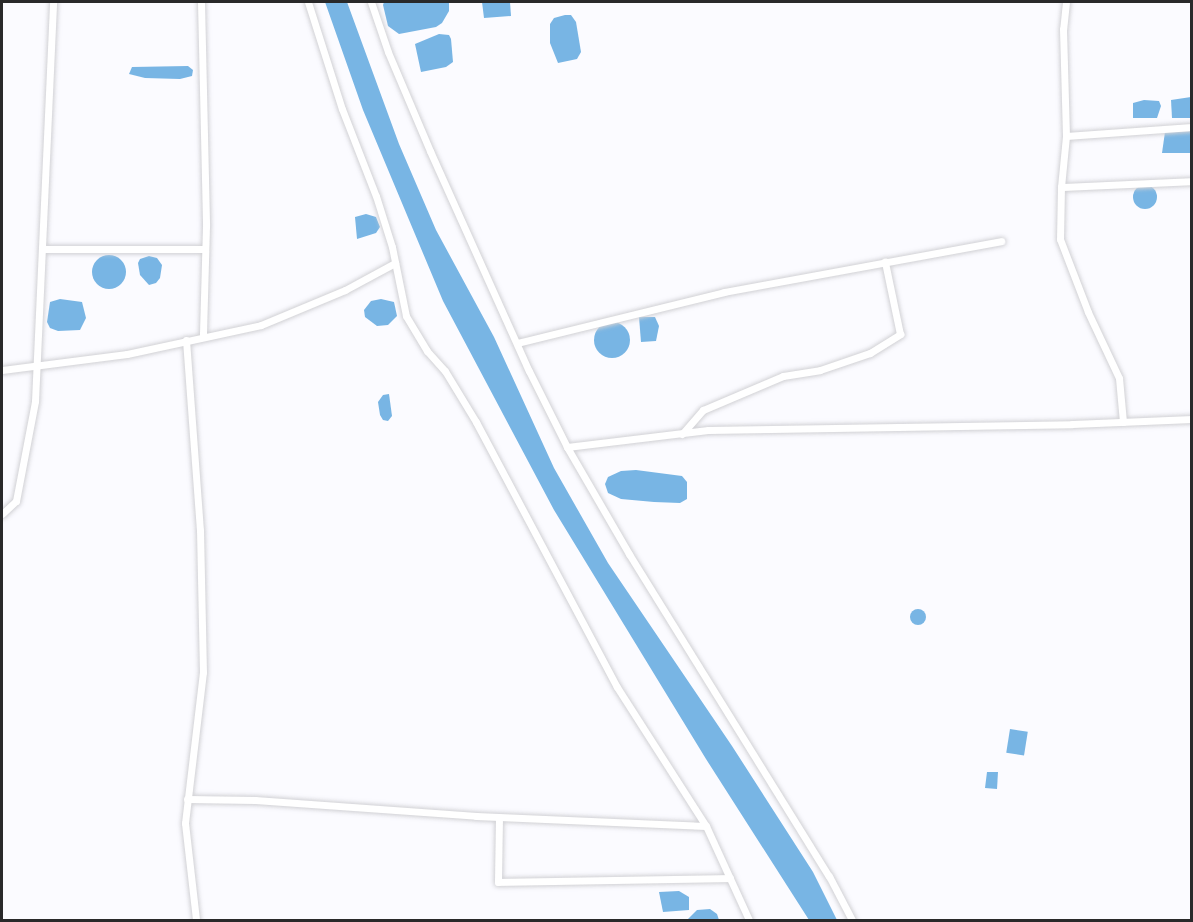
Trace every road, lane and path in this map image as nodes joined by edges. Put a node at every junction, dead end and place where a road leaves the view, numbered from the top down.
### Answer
1 (52, 2) edge
2 (201, 2) edge
3 (308, 2) edge
4 (371, 2) edge
5 (1066, 2) edge
6 (1191, 127) edge
7 (1066, 136) junction
8 (1191, 182) edge
9 (1061, 187) junction
10 (1001, 241) dead end
11 (42, 249) junction
12 (206, 249) junction
13 (885, 262) junction
14 (395, 263) junction
15 (203, 336) junction
16 (186, 340) junction
17 (517, 343) junction
18 (36, 366) junction
19 (2, 370) edge
20 (1191, 419) edge
21 (1123, 422) junction
22 (682, 434) junction
23 (567, 447) junction
24 (2, 514) edge
25 (187, 800) junction
26 (499, 817) junction
27 (706, 826) junction
28 (730, 878) junction
29 (196, 921) edge
30 (749, 921) edge
31 (852, 921) edge

1 - 11 street
2 - 12 street
3 - 14 street
4 - 17 street
5 - 7 street
6 - 7 street
7 - 9 street
8 - 9 street
9 - 21 street
10 - 13 street
11 - 12 street
11 - 18 street
12 - 15 street
13 - 17 street
13 - 22 street
14 - 15 street
14 - 27 street
15 - 16 street
16 - 18 street
16 - 25 street
17 - 23 street
18 - 19 street
18 - 24 street
20 - 21 street
21 - 22 street
22 - 23 street
23 - 31 street
25 - 26 street
25 - 29 street
26 - 27 street
26 - 28 street
27 - 28 street
28 - 30 street

